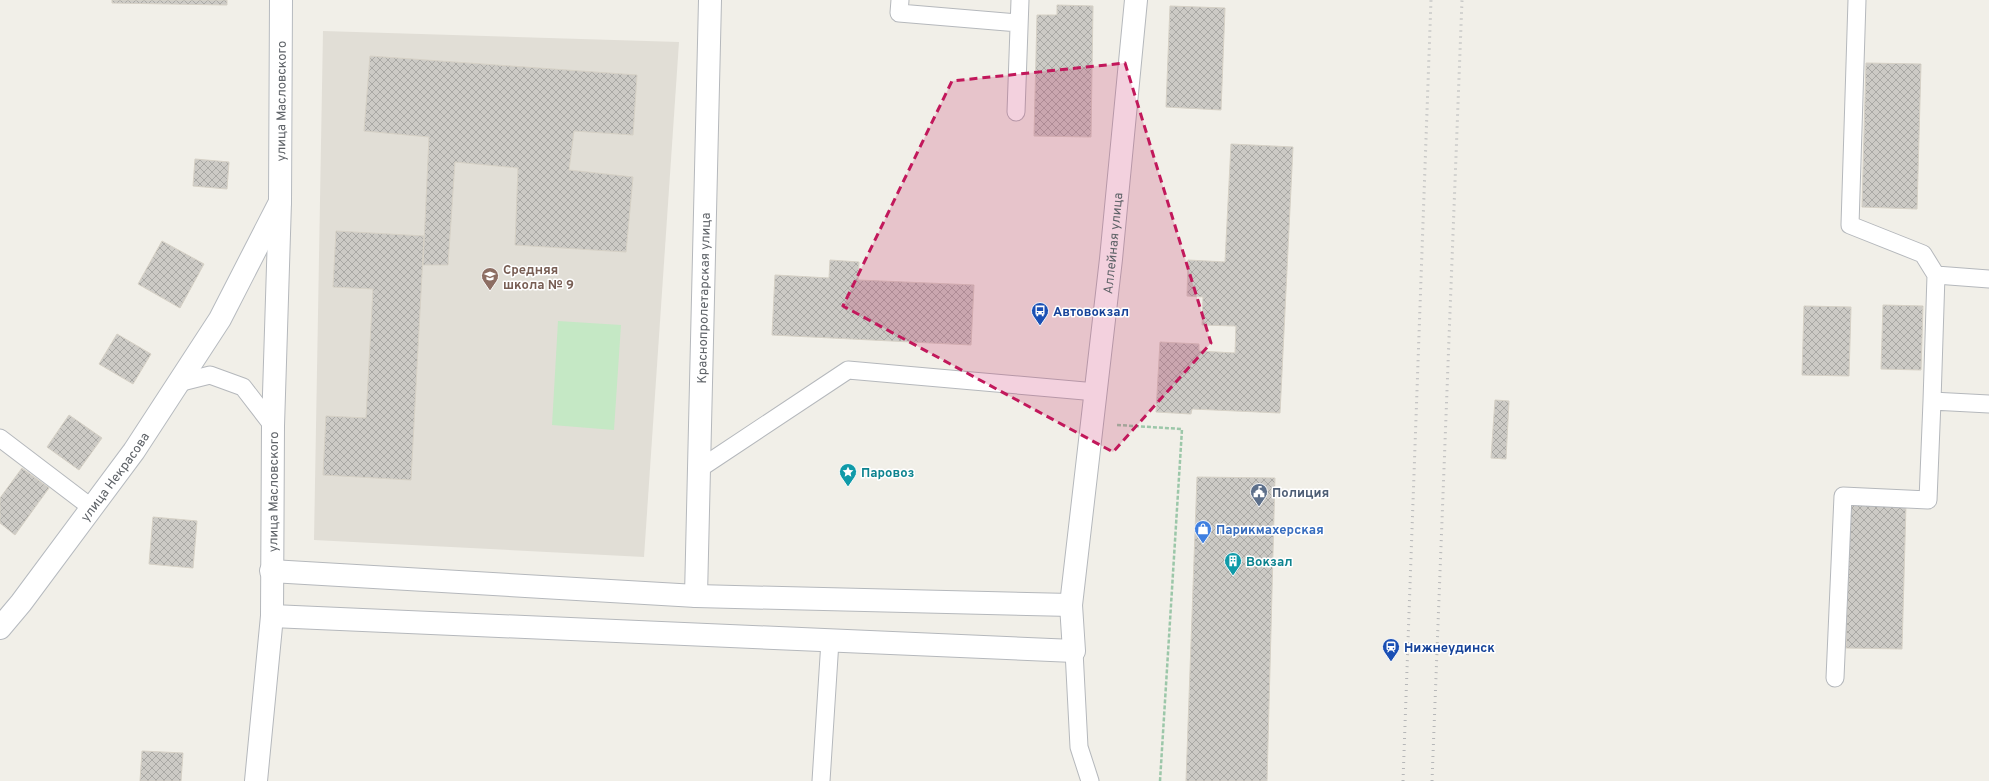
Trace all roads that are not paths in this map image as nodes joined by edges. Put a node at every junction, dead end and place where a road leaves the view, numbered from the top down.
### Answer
1 (281, 0) edge
2 (710, 0) edge
3 (900, 0) edge
4 (1020, 0) edge
5 (1136, 0) edge
6 (1857, 0) edge
7 (1019, 23) junction
8 (1016, 112) dead end
9 (280, 202) junction
10 (1936, 275) junction
11 (1989, 279) edge
12 (220, 319) joint
13 (178, 383) junction
14 (1096, 392) junction
15 (1932, 401) junction
16 (1989, 404) edge
17 (273, 426) junction
18 (0, 438) edge
19 (699, 469) junction
20 (92, 508) junction
21 (271, 571) junction
22 (696, 596) junction
23 (1072, 605) junction
24 (272, 616) junction
25 (0, 628) edge
26 (830, 640) junction
27 (1074, 651) junction
28 (1835, 678) dead end
29 (256, 781) edge
30 (821, 781) edge
31 (1090, 781) edge

1 - 9 street, улица Масловского
2 - 19 street, Краснопролетарская улица
3 - 7 lane
4 - 7 lane
5 - 14 street, Аллейная улица
6 - 10 lane
7 - 8 lane
9 - 12 street, улица Масловского
9 - 17 street, улица Масловского
10 - 11 lane
10 - 15 lane
12 - 13 street, улица Некрасова
13 - 17 lane
13 - 20 street, улица Некрасова
14 - 19 lane
14 - 23 street, Аллейная улица
15 - 16 lane
15 - 28 lane
17 - 21 street, улица Масловского
18 - 20 lane
19 - 22 street, Краснопролетарская улица
20 - 25 street, улица Некрасова
21 - 22 street
21 - 24 street, улица Масловского
22 - 23 street
23 - 27 street, Аллейная улица
24 - 26 street
24 - 29 street, улица Масловского
26 - 27 street
26 - 30 lane
27 - 31 lane

